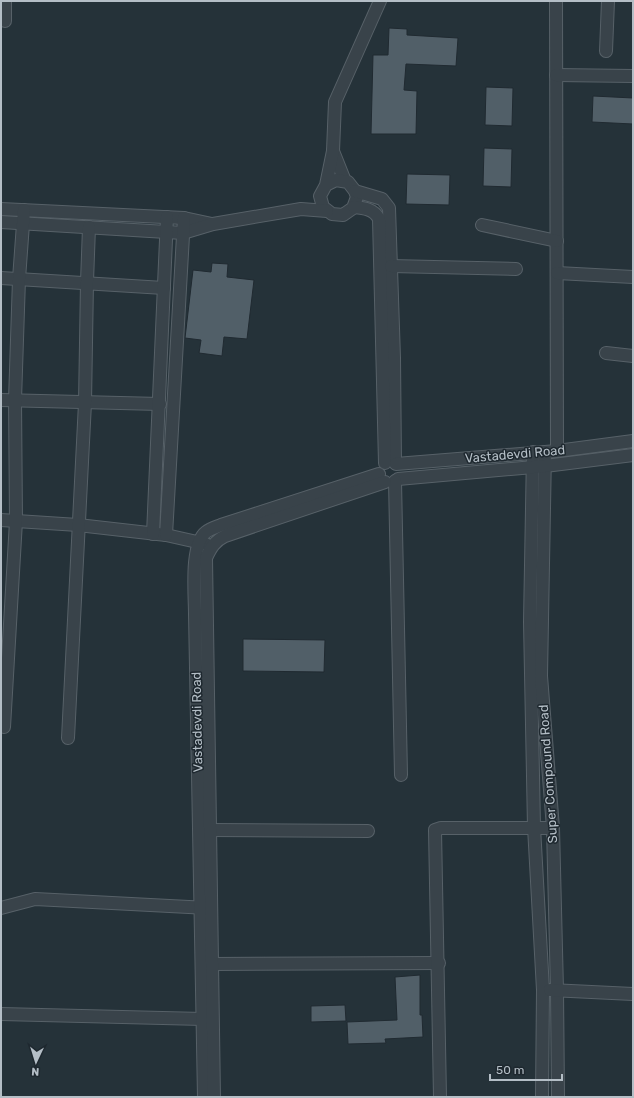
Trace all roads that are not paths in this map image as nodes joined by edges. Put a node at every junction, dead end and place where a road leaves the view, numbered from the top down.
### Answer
1 (5, 1) edge
2 (380, 1) edge
3 (556, 1) edge
4 (608, 1) edge
5 (5, 21) dead end
6 (606, 51) dead end
7 (556, 75) junction
8 (633, 76) edge
9 (333, 151) junction
10 (345, 181) junction
11 (323, 190) junction
12 (356, 191) junction
13 (354, 207) junction
14 (1, 209) edge
15 (300, 209) junction
16 (24, 210) junction
17 (327, 212) junction
18 (168, 217) junction
19 (184, 218) junction
20 (1, 222) edge
21 (23, 223) junction
22 (214, 224) junction
23 (482, 225) dead end
24 (89, 228) junction
25 (167, 232) junction
26 (183, 233) junction
27 (557, 241) junction
28 (391, 266) junction
29 (516, 269) dead end
30 (557, 273) junction
31 (633, 277) edge
32 (1, 278) edge
33 (19, 279) junction
34 (87, 282) junction
35 (164, 288) junction
36 (606, 353) dead end
37 (633, 356) edge
38 (1, 400) edge
39 (15, 400) junction
40 (85, 403) junction
41 (160, 404) junction
42 (633, 441) edge
43 (557, 451) junction
44 (539, 452) junction
45 (633, 455) edge
46 (392, 463) junction
47 (546, 466) junction
48 (533, 467) junction
49 (389, 479) junction
50 (1, 520) edge
51 (16, 521) junction
52 (78, 525) junction
53 (153, 534) junction
54 (166, 535) junction
55 (199, 542) junction
56 (212, 546) junction
57 (4, 727) dead end
58 (68, 738) dead end
59 (401, 775) dead end
60 (534, 827) junction
61 (553, 828) junction
62 (209, 830) junction
63 (368, 831) dead end
64 (1, 908) edge
65 (206, 908) junction
66 (439, 963) junction
67 (211, 964) junction
68 (543, 990) junction
69 (558, 990) junction
70 (633, 994) edge
71 (1, 1014) edge
72 (203, 1019) junction
73 (204, 1097) edge
74 (214, 1097) edge
75 (440, 1097) edge
76 (542, 1097) edge
77 (558, 1097) edge

1 - 5 street
2 - 9 street
3 - 7 street
4 - 6 street
7 - 8 street
7 - 27 street
9 - 10 street
9 - 11 street
10 - 11 street
10 - 12 street
11 - 15 street
11 - 17 street
12 - 13 street
12 - 28 street
13 - 17 street
13 - 46 street
14 - 16 street
15 - 17 street
15 - 22 street
16 - 18 street
16 - 21 street
18 - 19 street
18 - 25 street
19 - 22 street
19 - 26 street
20 - 21 street
21 - 24 street
21 - 33 street
22 - 26 street
23 - 27 street
24 - 25 street
24 - 34 street
25 - 26 street
25 - 35 street
26 - 54 street
27 - 30 street
28 - 29 street
28 - 46 street
30 - 31 street
30 - 43 street
32 - 33 street
33 - 34 street
33 - 39 street
34 - 35 street
34 - 40 street
35 - 41 street
36 - 37 street
38 - 39 street
39 - 40 street
39 - 51 street
40 - 41 street
40 - 52 street
41 - 53 street
42 - 43 street, Vastadevdi Road
43 - 44 street, Vastadevdi Road
44 - 46 street, Vastadevdi Road
44 - 47 street, Super Compound Road
44 - 48 street, Super Compound Road
45 - 47 street, Vastadevdi Road
46 - 49 street
46 - 49 street
47 - 48 street, Vastadevdi Road
47 - 61 street, Super Compound Road
48 - 49 street, Vastadevdi Road
48 - 60 street, Super Compound Road
49 - 55 street, Vastadevdi Road
49 - 56 street, Vastadevdi Road
49 - 59 street
50 - 51 street
51 - 52 street
51 - 57 street
52 - 53 street
52 - 58 street
53 - 54 street
54 - 55 street
55 - 56 street
55 - 65 street, Vastadevdi Road
56 - 62 street, Vastadevdi Road
60 - 61 street
60 - 66 street
60 - 68 street, Super Compound Road
61 - 69 street, Super Compound Road
62 - 63 street
62 - 65 street, Vastadevdi Road
64 - 65 street
65 - 67 street, Vastadevdi Road
65 - 72 street, Vastadevdi Road
66 - 67 street
66 - 75 street
67 - 74 street, Vastadevdi Road
68 - 69 street
68 - 76 street, Super Compound Road
69 - 70 street
69 - 77 street, Super Compound Road
71 - 72 street
72 - 73 street, Vastadevdi Road

